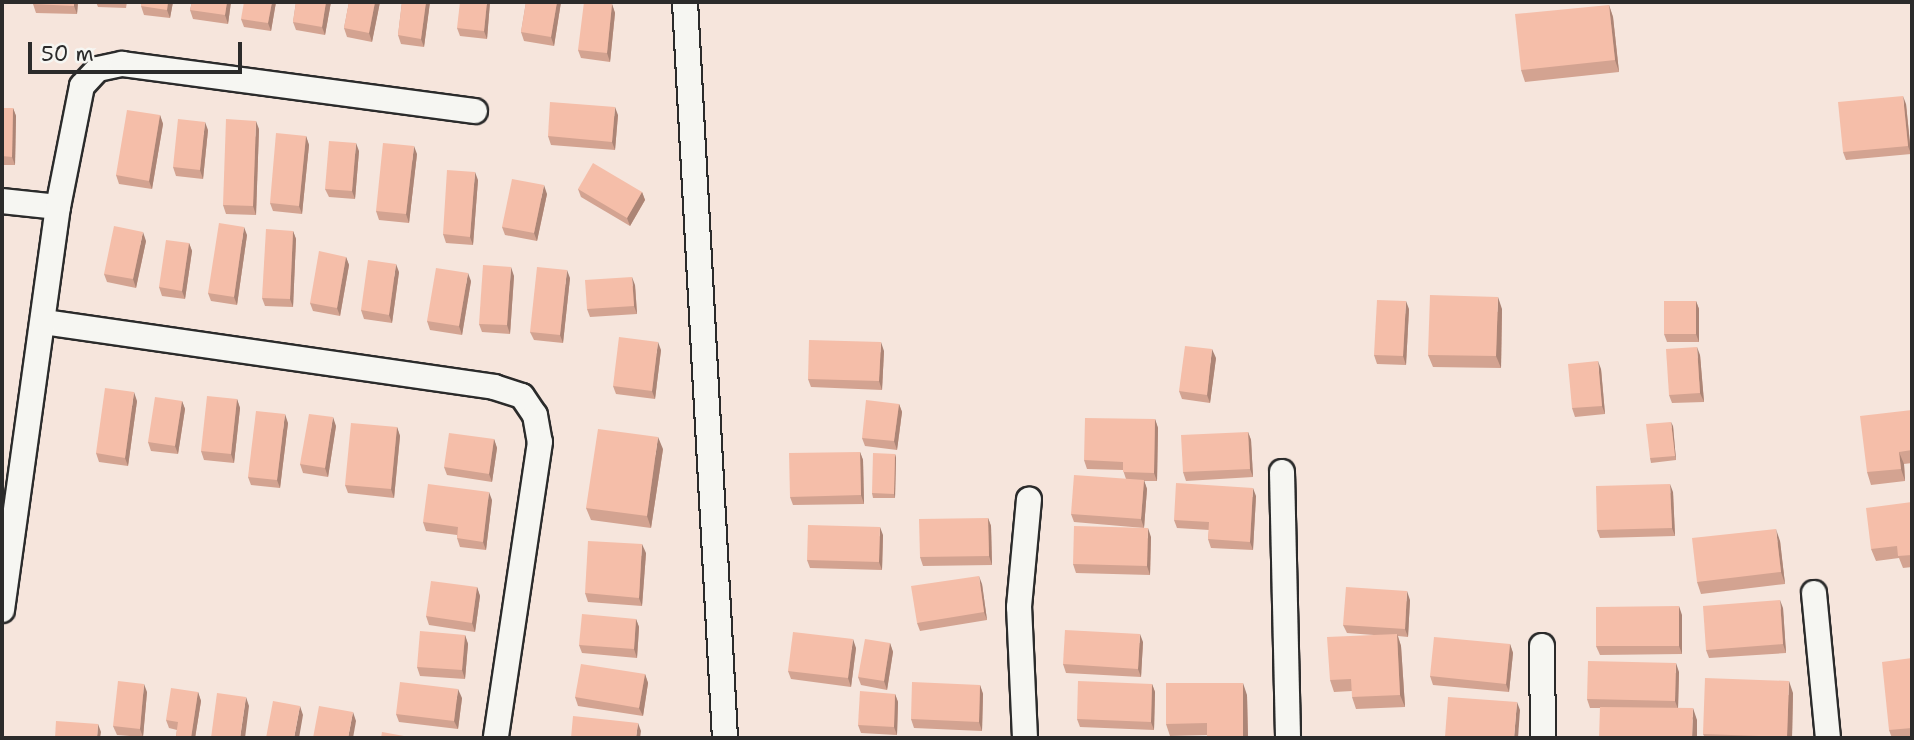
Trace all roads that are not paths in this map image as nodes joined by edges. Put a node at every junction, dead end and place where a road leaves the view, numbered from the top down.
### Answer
1 (685, 2) edge
2 (475, 111) dead end
3 (2, 201) edge
4 (58, 207) junction
5 (44, 322) junction
6 (1282, 472) dead end
7 (1029, 499) dead end
8 (8, 500) edge
9 (1814, 593) dead end
10 (2, 610) edge
11 (1542, 646) dead end
12 (496, 738) edge
13 (725, 738) edge
14 (1025, 738) edge
15 (1288, 738) edge
16 (1543, 738) edge
17 (1828, 738) edge

1 - 13 street
2 - 4 street
3 - 4 street
4 - 5 street
5 - 8 street
5 - 12 street
6 - 15 street
7 - 14 street
8 - 10 street
9 - 17 street
11 - 16 street

